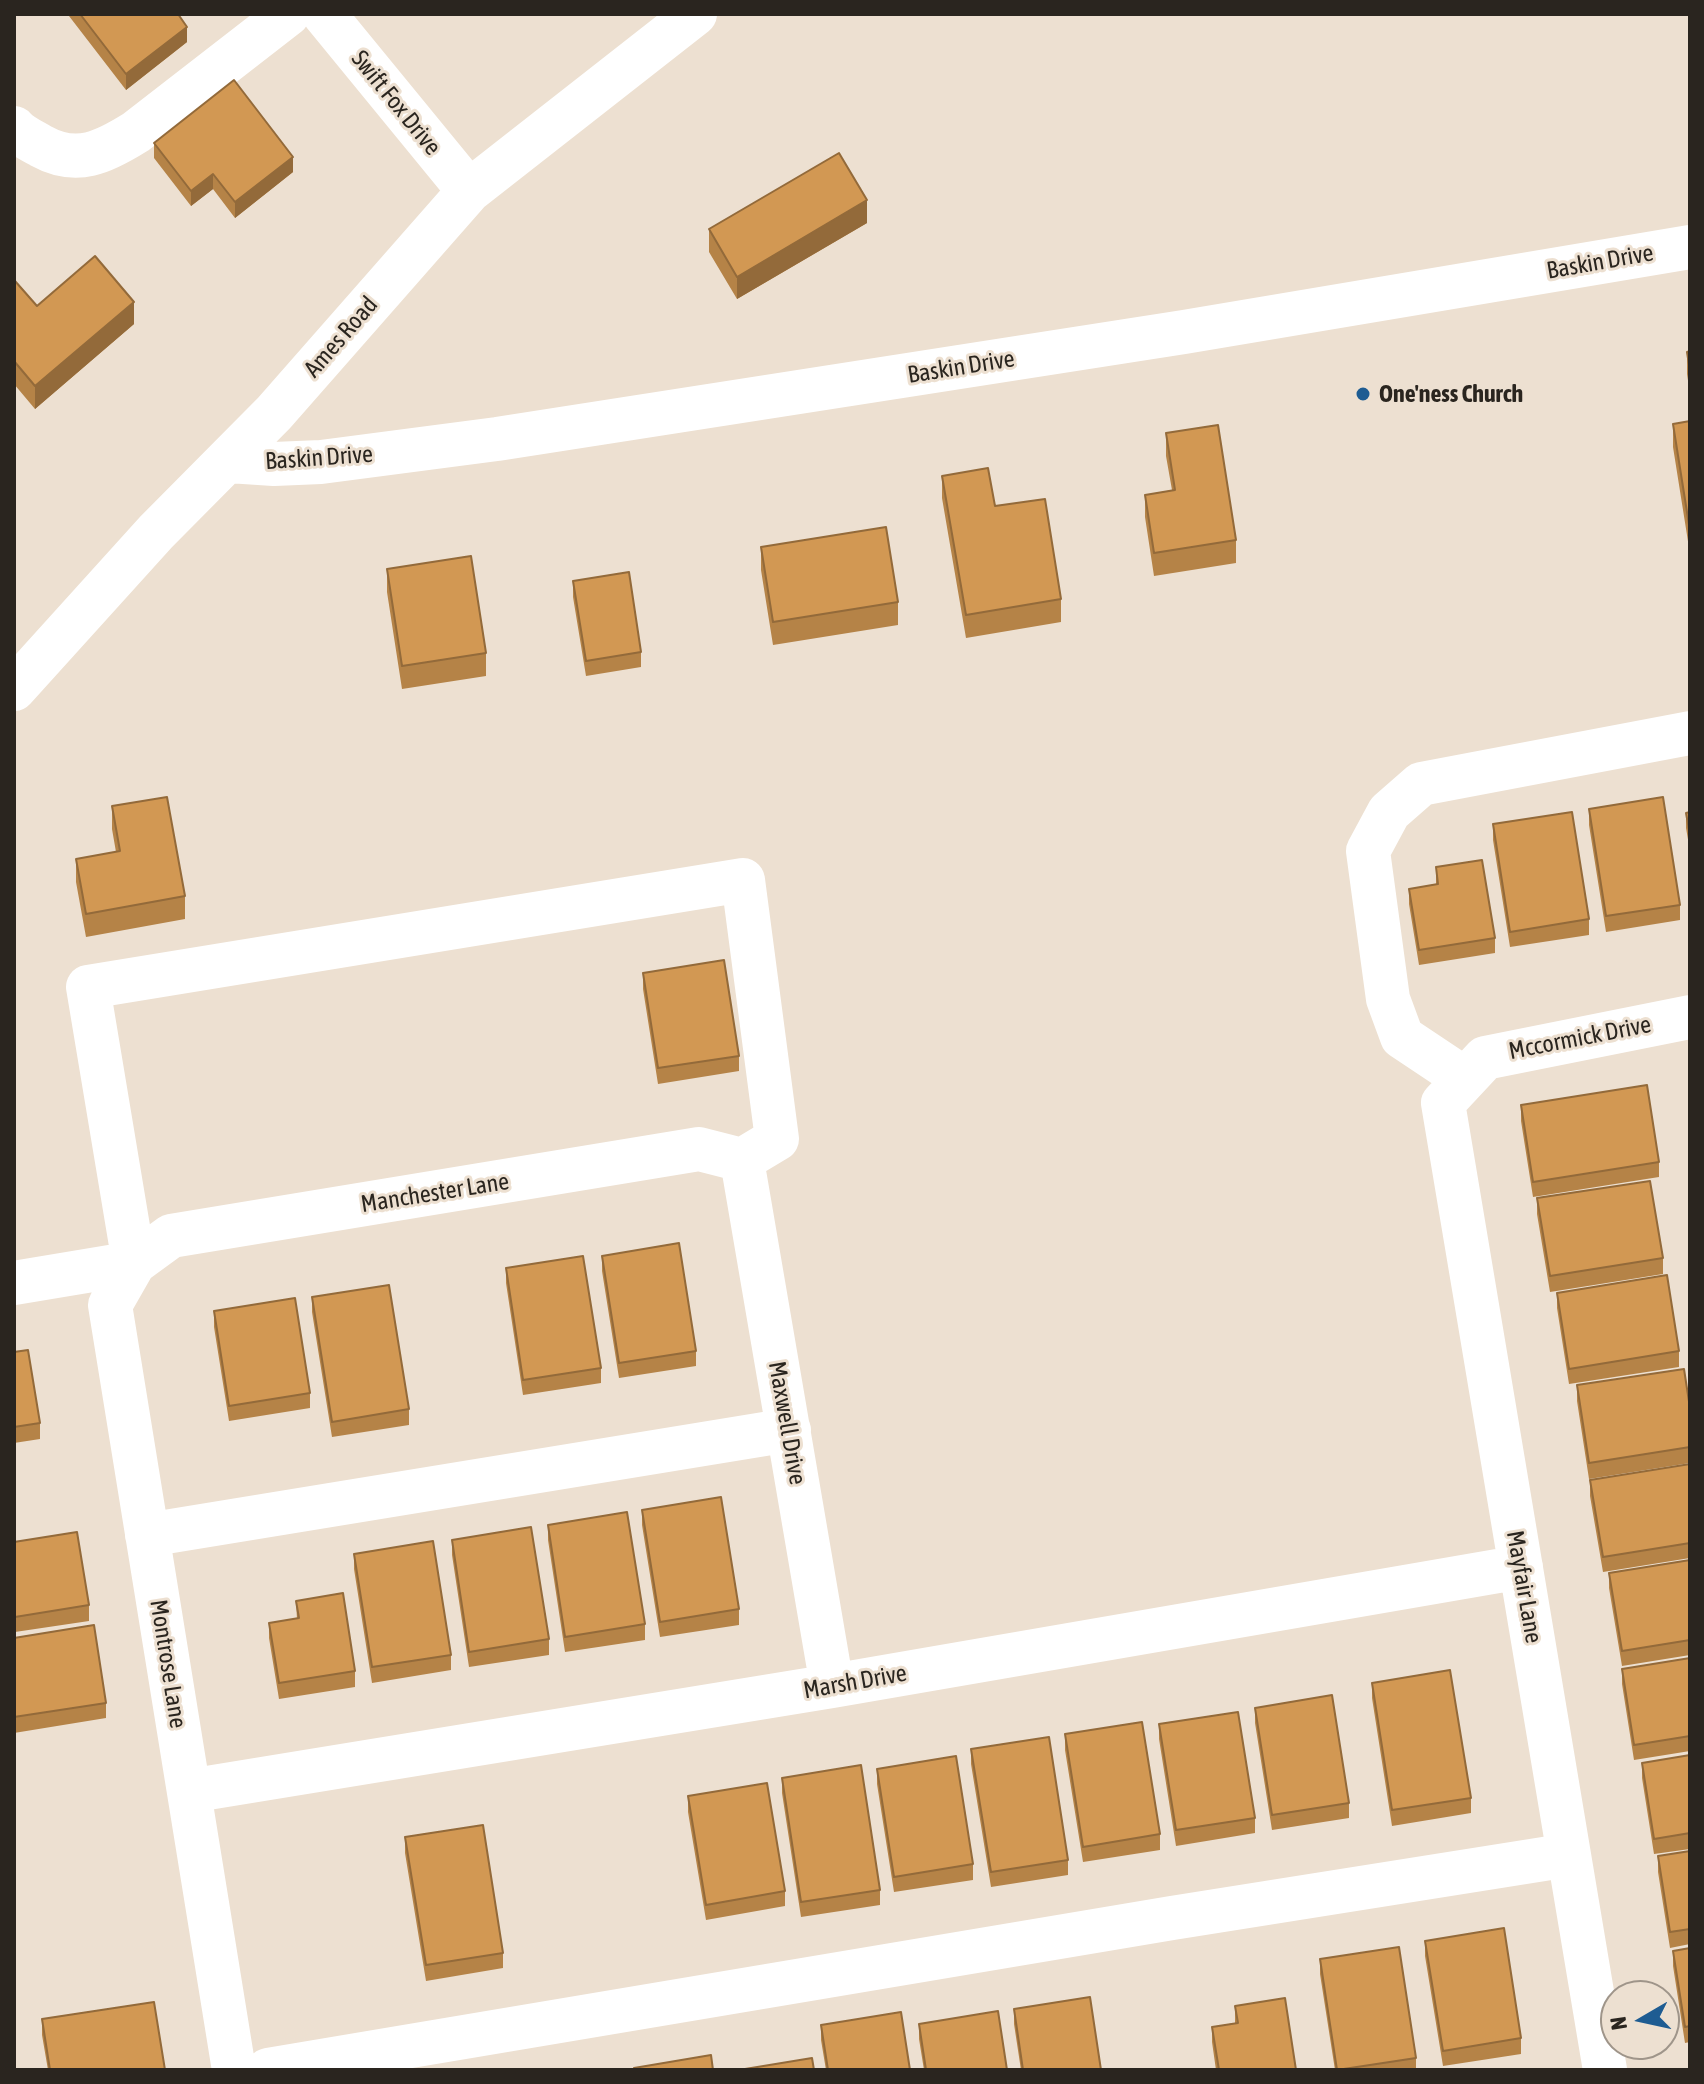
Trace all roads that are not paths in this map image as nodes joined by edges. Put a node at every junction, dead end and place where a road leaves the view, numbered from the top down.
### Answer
1 (288, 14) edge
2 (324, 14) edge
3 (695, 14) edge
4 (14, 128) edge
5 (469, 191) junction
6 (1690, 247) edge
7 (229, 461) junction
8 (14, 689) edge
9 (1690, 733) edge
10 (1689, 1024) edge
11 (1454, 1091) junction
12 (742, 1160) junction
13 (134, 1263) junction
14 (14, 1283) edge
15 (789, 1430) junction
16 (147, 1535) junction
17 (1521, 1567) junction
18 (832, 1686) junction
19 (189, 1791) junction
20 (1569, 1855) junction
21 (234, 2070) edge
22 (268, 2070) edge
23 (1605, 2070) edge

1 - 4 street
2 - 5 street, Swift Fox Drive
3 - 5 street, Ames Road
5 - 7 street, Ames Road
6 - 7 street, Baskin Drive
7 - 8 street, Ames Road
9 - 11 street
10 - 11 street, Mccormick Drive
11 - 17 street, Mayfair Lane
12 - 13 street, Manchester Lane
12 - 13 street
12 - 15 street, Maxwell Drive
13 - 14 street
13 - 16 street, Montrose Lane
15 - 16 street
15 - 18 street, Maxwell Drive
16 - 19 street, Montrose Lane
17 - 18 street, Marsh Drive
17 - 20 street, Mayfair Lane
18 - 19 street, Marsh Drive
19 - 21 street, Montrose Lane
20 - 22 street
20 - 23 street, Mayfair Lane

